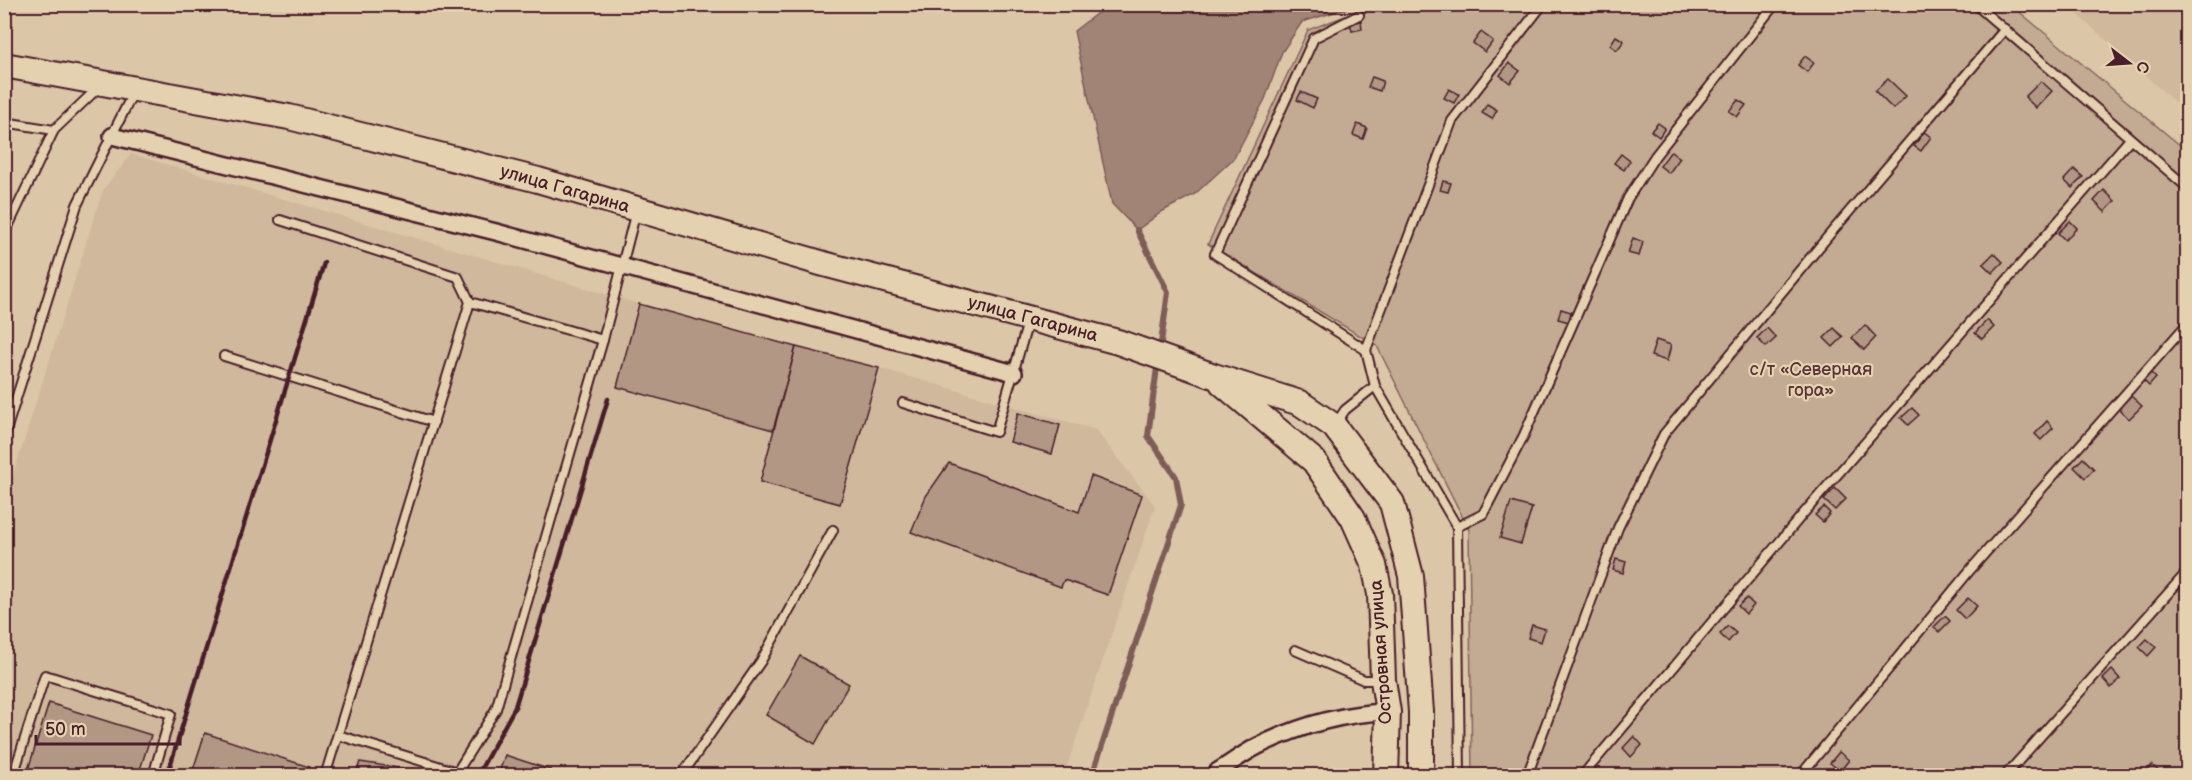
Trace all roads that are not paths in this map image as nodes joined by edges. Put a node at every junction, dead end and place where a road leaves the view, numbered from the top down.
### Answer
1 (1543, 4) edge
2 (1774, 4) edge
3 (1975, 4) edge
4 (1359, 15) dead end
5 (2005, 29) junction
6 (4, 65) edge
7 (103, 83) junction
8 (135, 88) junction
9 (4, 122) edge
10 (54, 130) junction
11 (111, 136) junction
12 (2130, 139) junction
13 (2187, 188) edge
14 (636, 209) junction
15 (280, 220) dead end
16 (4, 235) edge
17 (622, 267) junction
18 (470, 302) junction
19 (1030, 318) junction
20 (2187, 323) edge
21 (603, 340) junction
22 (1366, 350) junction
23 (224, 356) dead end
24 (1014, 373) junction
25 (1214, 376) junction
26 (1375, 386) junction
27 (903, 403) dead end
28 (434, 422) junction
29 (1334, 426) junction
30 (4, 437) edge
31 (1457, 527) junction
32 (833, 530) dead end
33 (2187, 571) edge
34 (1295, 650) dead end
35 (1383, 680) junction
36 (1388, 712) junction
37 (338, 735) junction
38 (457, 774) edge
39 (13, 776) edge
40 (153, 776) edge
41 (325, 776) edge
42 (681, 776) edge
43 (1215, 776) edge
44 (1386, 776) edge
45 (1421, 776) edge
46 (1460, 776) edge
47 (1527, 776) edge
48 (1582, 776) edge
49 (1800, 776) edge
50 (2005, 776) edge

1 - 22 lane
2 - 31 lane
3 - 5 lane
4 - 22 lane
5 - 12 lane
5 - 47 lane
6 - 7 main road, улица Гагарина
7 - 8 main road, улица Гагарина
7 - 10 lane
8 - 11 lane
8 - 14 main road, улица Гагарина
9 - 10 lane
10 - 16 lane
11 - 17 street
11 - 30 lane
12 - 13 lane
12 - 48 lane
14 - 17 lane
14 - 19 main road, улица Гагарина
15 - 18 lane
17 - 21 lane
17 - 24 street
18 - 21 lane
18 - 28 lane
19 - 24 lane
19 - 25 main road, улица Гагарина
20 - 49 lane
21 - 38 lane
22 - 26 lane
23 - 28 lane
24 - 27 lane
25 - 29 main road, Островная улица
25 - 35 main road, Островная улица
26 - 29 lane
26 - 31 lane
28 - 37 lane
29 - 45 main road, Островная улица
31 - 46 lane
32 - 42 lane
33 - 50 lane
34 - 35 lane
35 - 36 main road, Островная улица
36 - 43 street
36 - 44 main road, Островная улица
37 - 38 lane
37 - 41 lane
39 - 40 lane

